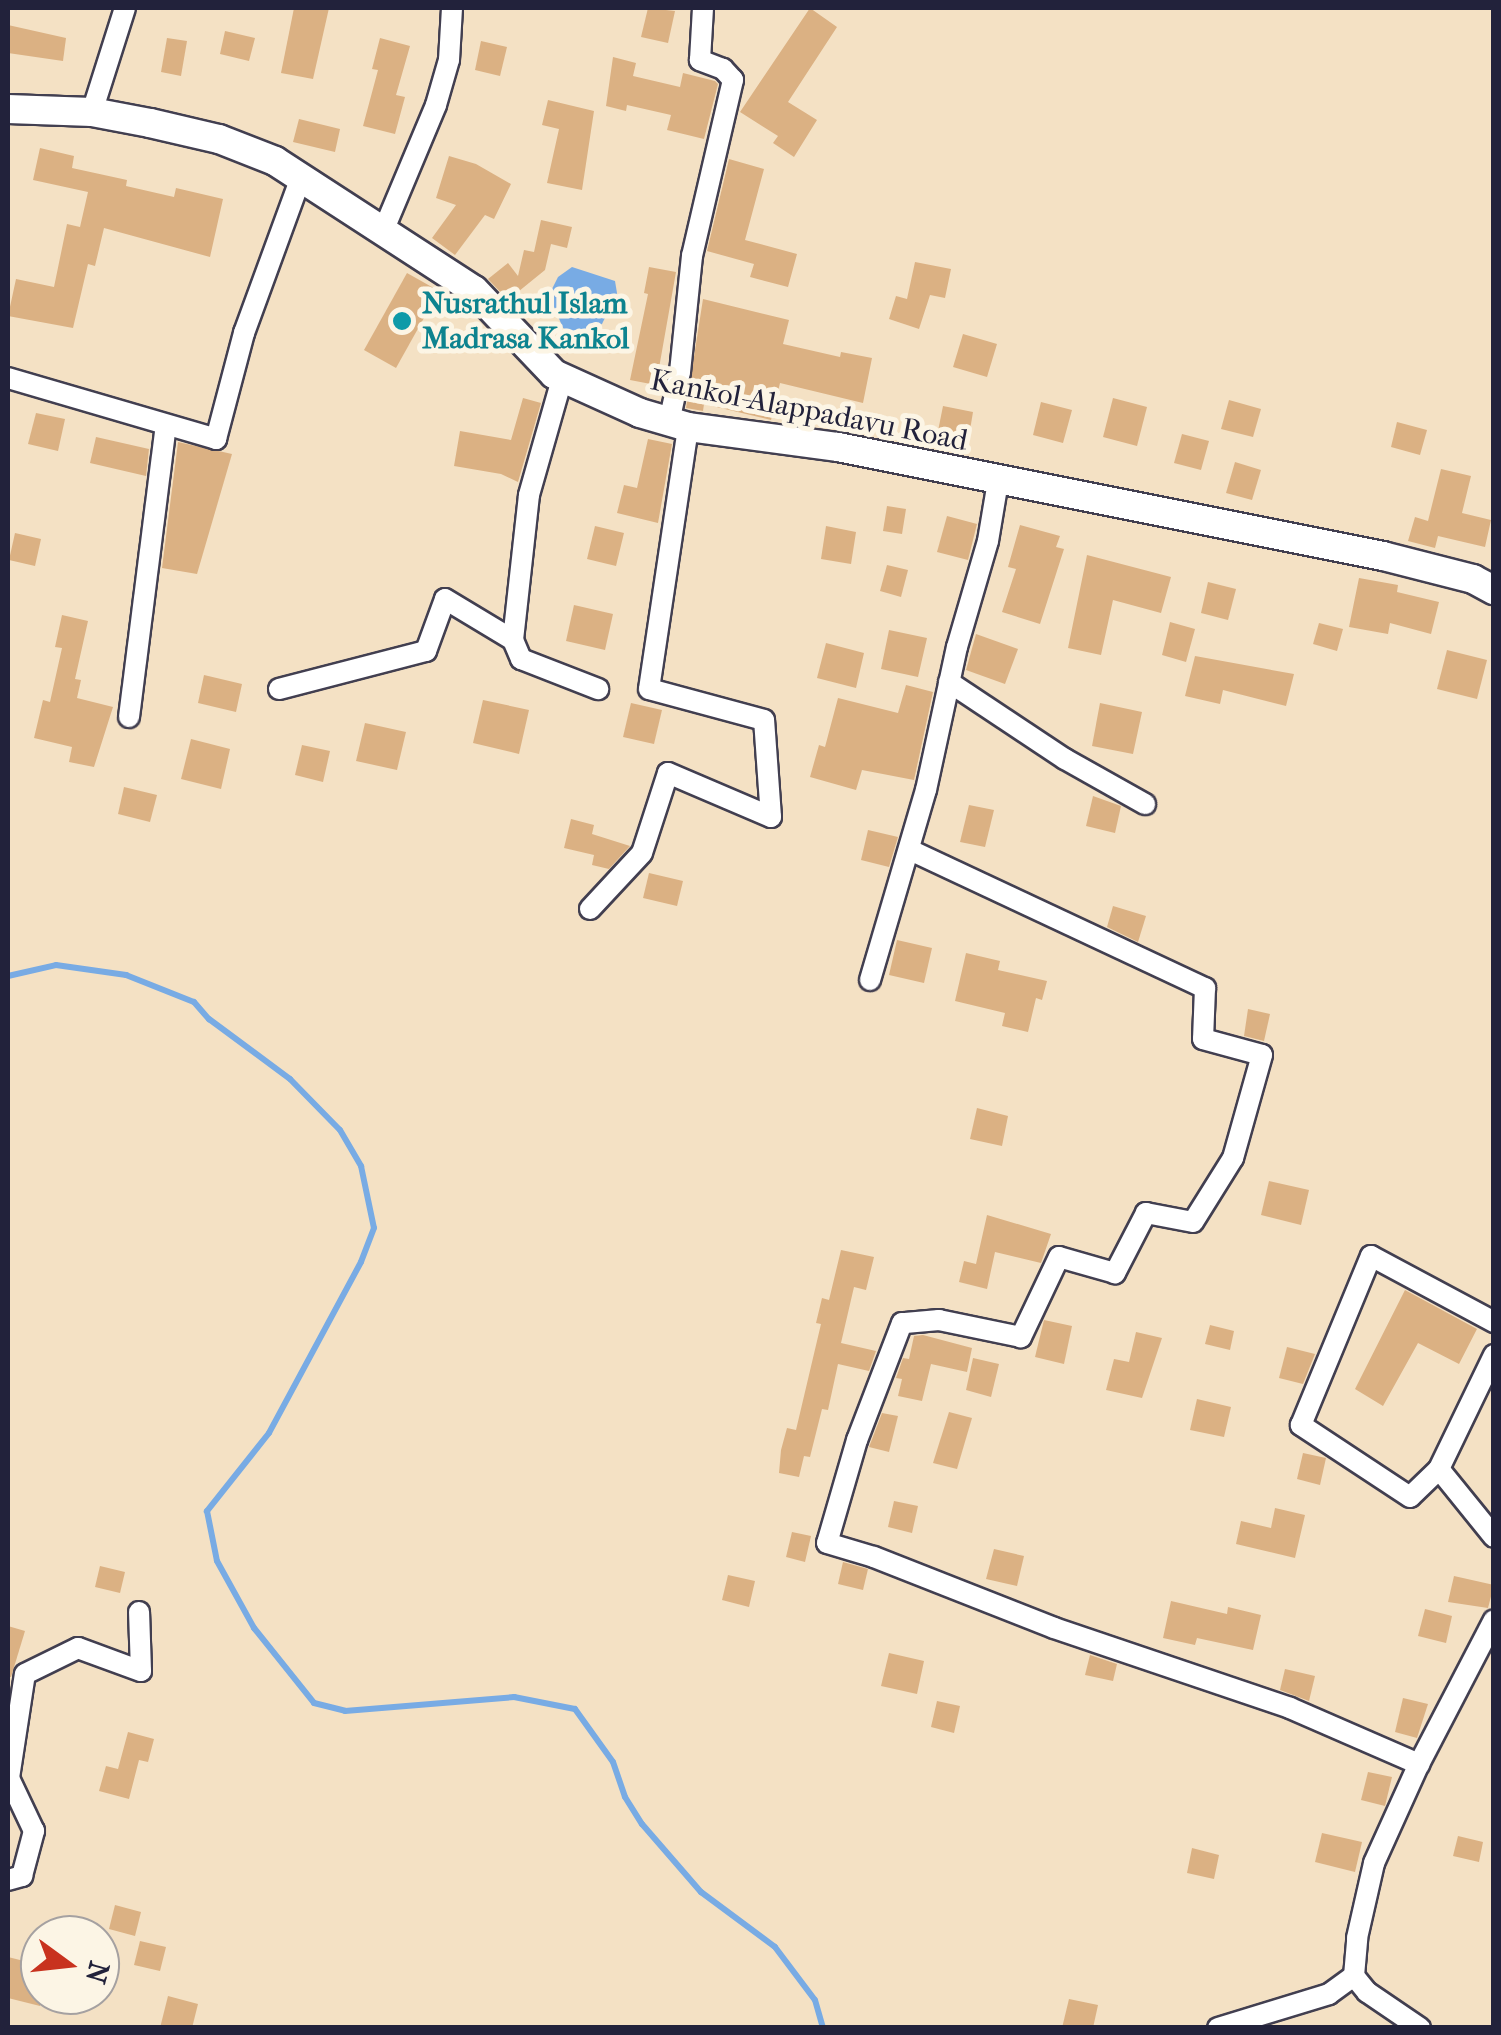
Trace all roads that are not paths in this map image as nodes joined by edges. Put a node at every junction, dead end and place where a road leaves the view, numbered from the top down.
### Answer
1 (126, 8) edge
2 (452, 8) edge
3 (703, 8) edge
4 (8, 109) edge
5 (92, 112) junction
6 (301, 176) junction
7 (384, 229) junction
8 (8, 378) edge
9 (562, 379) junction
10 (166, 424) junction
11 (679, 424) junction
12 (998, 481) junction
13 (1494, 590) edge
14 (513, 640) junction
15 (949, 682) junction
16 (279, 689) dead end
17 (598, 689) dead end
18 (129, 717) dead end
19 (1145, 804) dead end
20 (910, 850) junction
21 (590, 910) dead end
22 (870, 980) dead end
23 (1494, 1322) edge
24 (1494, 1356) edge
25 (1439, 1469) junction
26 (1494, 1537) edge
27 (140, 1612) dead end
28 (1494, 1620) edge
29 (1419, 1764) junction
30 (8, 1880) edge
31 (1354, 1976) junction
32 (1218, 2028) edge
33 (1420, 2028) edge

1 - 5 street
2 - 7 street
3 - 11 street
4 - 5 main road, Kankol-Alappadavu Road
5 - 6 main road, Kankol-Alappadavu Road
6 - 7 main road, Kankol-Alappadavu Road
6 - 10 street
7 - 9 main road, Kankol-Alappadavu Road
8 - 10 street
9 - 11 main road, Kankol-Alappadavu Road
9 - 14 street
10 - 18 street
11 - 12 main road, Kankol-Alappadavu Road
11 - 21 street
12 - 13 main road, Kankol-Alappadavu Road
12 - 15 street
14 - 16 street
14 - 17 street
15 - 19 street
15 - 20 street
20 - 22 street
20 - 29 street
23 - 25 street
24 - 25 street
25 - 26 street
27 - 30 street
28 - 29 street
29 - 31 street
31 - 32 street
31 - 33 street

